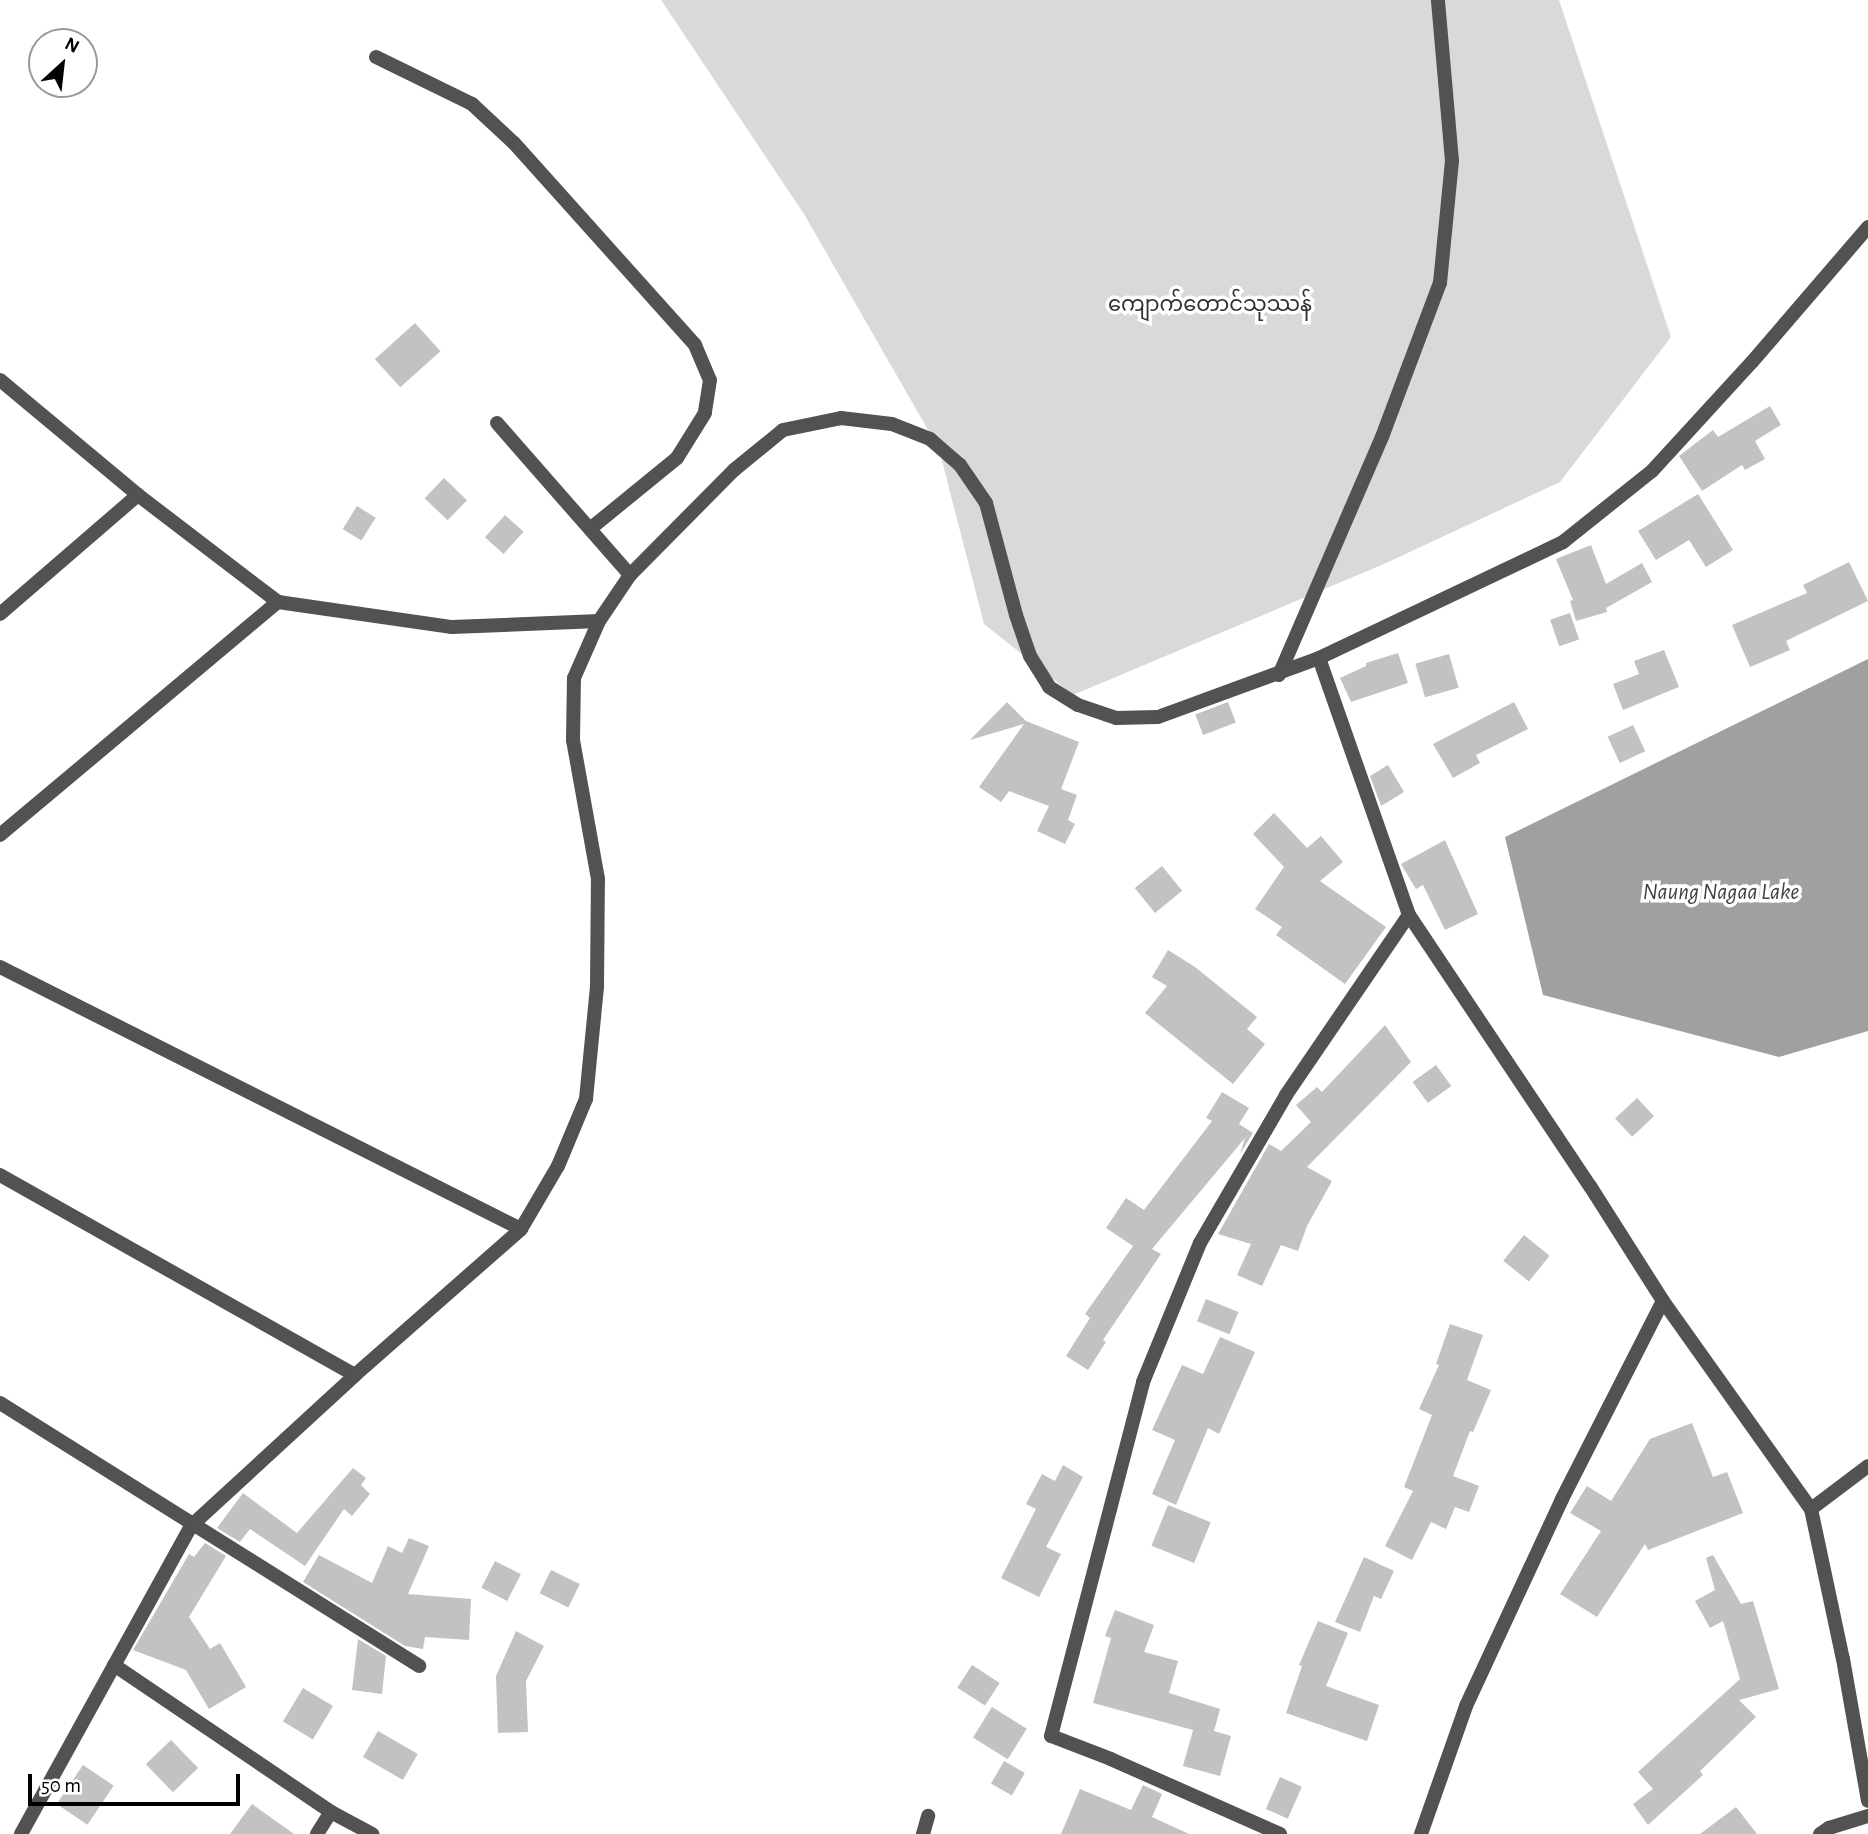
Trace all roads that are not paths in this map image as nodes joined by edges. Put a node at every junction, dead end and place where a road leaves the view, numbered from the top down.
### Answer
1 (1438, 0) edge
2 (376, 57) dead end
3 (1868, 228) edge
4 (0, 380) edge
5 (497, 423) dead end
6 (138, 495) junction
7 (590, 529) junction
8 (630, 575) junction
9 (278, 602) junction
10 (0, 614) edge
11 (598, 621) junction
12 (1319, 658) junction
13 (1279, 674) junction
14 (0, 835) edge
15 (1409, 915) junction
16 (0, 967) edge
17 (0, 1175) edge
18 (522, 1229) junction
19 (1663, 1301) junction
20 (355, 1375) junction
21 (0, 1403) edge
22 (1868, 1466) edge
23 (1811, 1509) junction
24 (191, 1525) junction
25 (114, 1665) junction
26 (419, 1666) dead end
27 (1867, 1797) edge
28 (331, 1812) junction
29 (928, 1816) dead end
30 (1868, 1816) edge
31 (21, 1834) edge
32 (317, 1834) edge
33 (372, 1834) edge
34 (923, 1834) edge
35 (1280, 1834) edge
36 (1421, 1834) edge
37 (1820, 1834) edge

1 - 13 street
2 - 7 street
3 - 12 street
4 - 6 street
5 - 7 street
6 - 9 street
6 - 10 street
7 - 8 street
8 - 11 street
8 - 13 street
9 - 11 street
9 - 14 street
11 - 18 street
12 - 13 street
12 - 15 street
15 - 19 street
15 - 35 street
16 - 18 street
17 - 20 street
18 - 20 street
19 - 23 street
19 - 36 street
20 - 24 street
21 - 24 street
22 - 23 street
23 - 27 street
24 - 25 street
24 - 26 street
25 - 28 street
25 - 31 street
28 - 32 street
28 - 33 street
29 - 34 street
30 - 37 street

